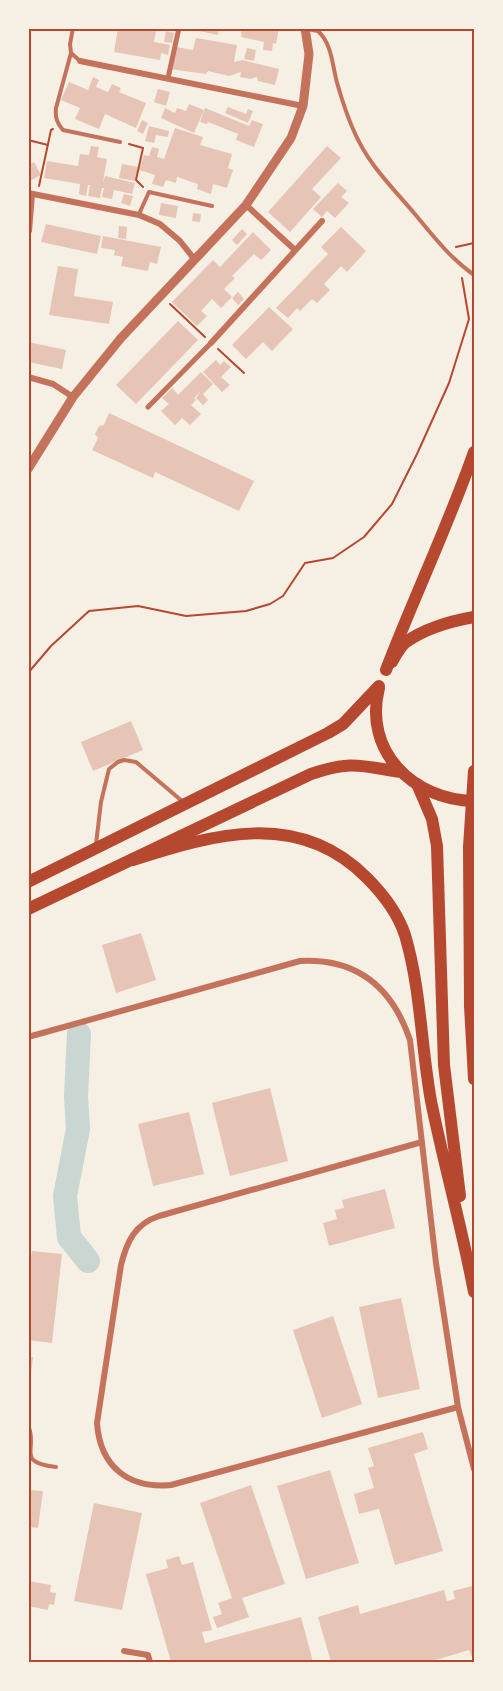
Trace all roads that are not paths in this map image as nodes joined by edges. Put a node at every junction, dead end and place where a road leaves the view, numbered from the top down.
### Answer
1 (73, 28) edge
2 (179, 28) edge
3 (305, 29) edge
4 (71, 53) junction
5 (80, 61) joint
6 (168, 78) junction
7 (303, 106) junction
8 (120, 142) road end
9 (33, 194) edge
10 (246, 205) junction
11 (212, 206) dead end
12 (139, 215) junction
13 (322, 221) dead end
14 (30, 231) dead end
15 (295, 250) junction
16 (195, 260) junction
17 (474, 275) edge
18 (211, 343) joint
19 (28, 376) edge
20 (74, 397) junction
21 (148, 407) dead end
22 (474, 452) edge
23 (28, 469) edge
24 (474, 617) edge
25 (386, 670) junction
26 (380, 686) junction
27 (474, 771) edge
28 (401, 772) junction
29 (417, 784) junction
30 (474, 801) edge
31 (184, 803) junction
32 (96, 847) junction
33 (133, 860) junction
34 (28, 882) edge
35 (28, 909) edge
36 (28, 1037) edge
37 (474, 1079) edge
38 (422, 1142) junction
39 (469, 1263) junction
40 (474, 1292) edge
41 (458, 1407) junction
42 (28, 1425) edge
43 (56, 1467) dead end
44 (474, 1469) edge
45 (123, 1651) dead end
46 (150, 1662) edge

1 - 4 lane
2 - 6 street
3 - 7 street
3 - 17 lane
4 - 5 lane
4 - 8 lane
5 - 6 street
6 - 7 street
7 - 10 street
9 - 12 street
9 - 14 lane
10 - 15 street
10 - 16 street
11 - 12 lane
12 - 16 street
13 - 15 street
15 - 18 street
16 - 20 street
18 - 21 street
19 - 20 street
20 - 23 street
22 - 25 main road
24 - 25 main road
25 - 26 main road
26 - 28 main road
26 - 31 main road
27 - 37 main road
28 - 29 main road
28 - 33 main road
29 - 30 main road
29 - 39 main road
31 - 32 main road
31 - 32 lane
32 - 34 main road
33 - 35 main road
33 - 39 main road
36 - 38 street
38 - 41 street
38 - 41 street
39 - 40 main road
41 - 44 street
42 - 43 lane
45 - 46 street

